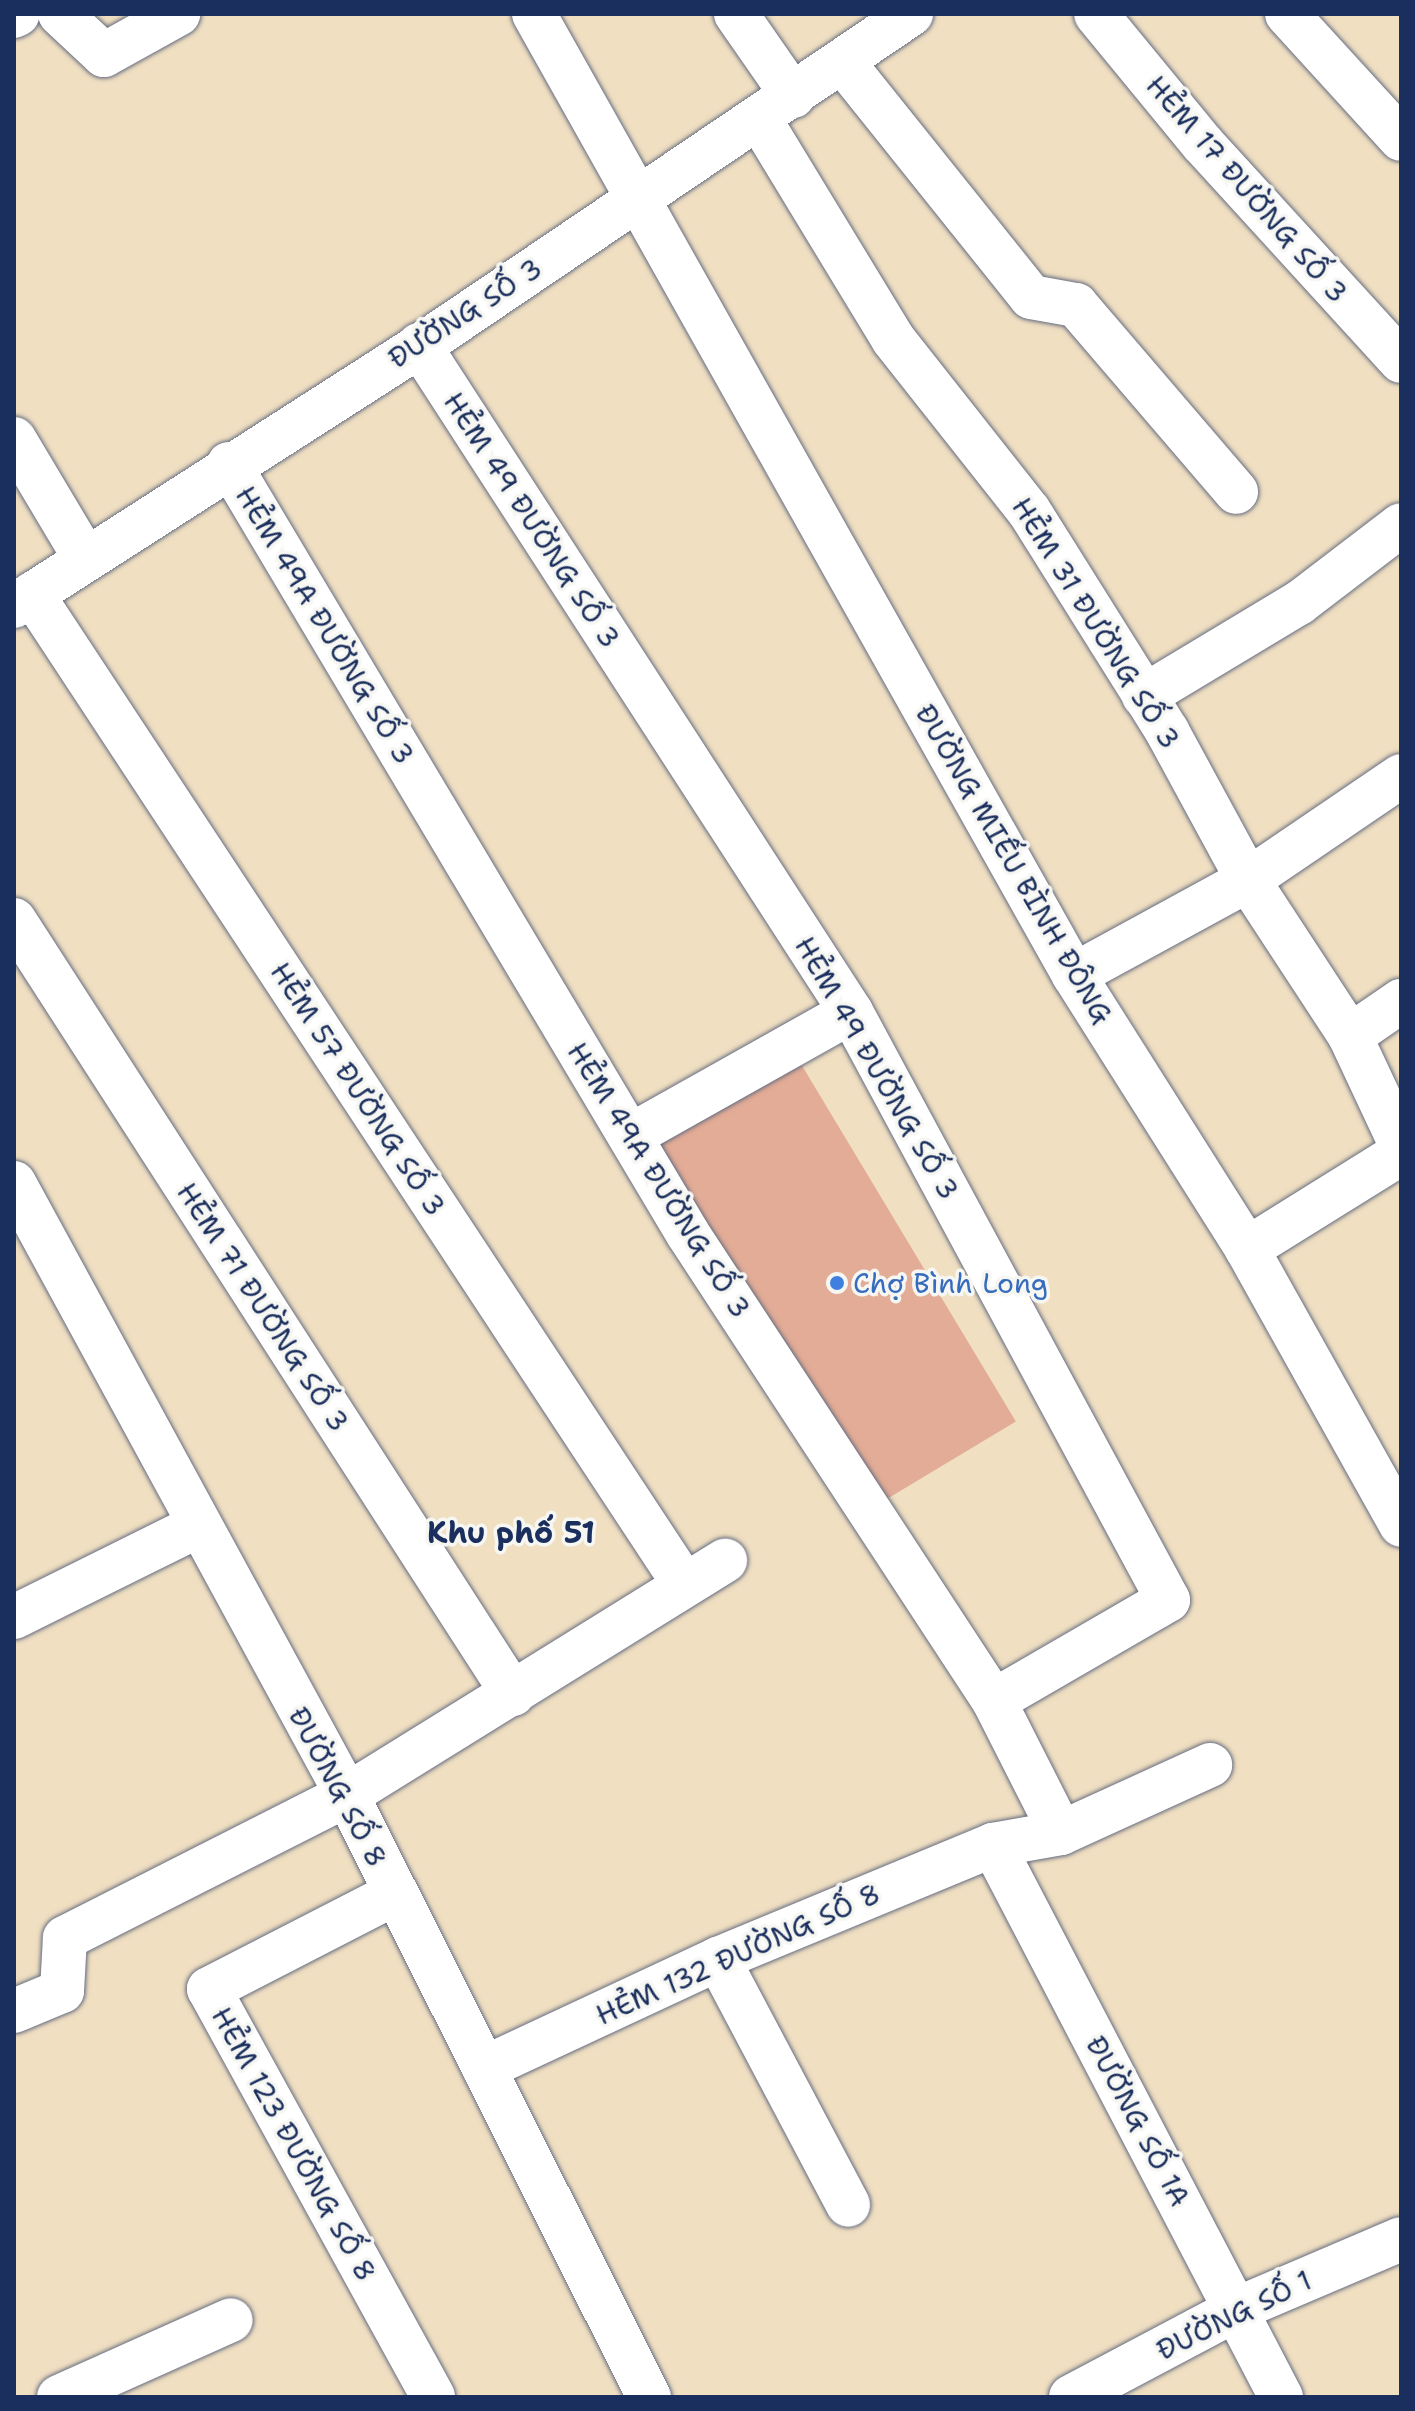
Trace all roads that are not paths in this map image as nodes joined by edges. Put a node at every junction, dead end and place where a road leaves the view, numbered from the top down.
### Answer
1 (60, 14) edge
2 (178, 14) edge
3 (534, 14) edge
4 (736, 14) edge
5 (911, 14) edge
6 (1096, 14) edge
7 (1287, 14) edge
8 (853, 39) edge
9 (776, 108) junction
10 (1401, 139) edge
11 (637, 198) junction
12 (419, 345) junction
13 (1401, 361) edge
14 (14, 439) edge
15 (229, 464) junction
16 (1236, 492) dead end
17 (1401, 525) edge
18 (85, 558) junction
19 (23, 600) edge
20 (1144, 696) junction
21 (1401, 776) edge
22 (1248, 880) junction
23 (14, 920) edge
24 (1074, 975) junction
25 (1401, 1001) edge
26 (851, 1012) junction
27 (1350, 1036) junction
28 (630, 1136) junction
29 (1401, 1145) edge
30 (1401, 1153) edge
31 (14, 1183) edge
32 (1247, 1249) junction
33 (1401, 1525) edge
34 (195, 1527) junction
35 (725, 1561) dead end
36 (684, 1584) junction
37 (14, 1617) edge
38 (513, 1694) junction
39 (994, 1701) junction
40 (1210, 1765) dead end
41 (347, 1795) junction
42 (1061, 1833) junction
43 (993, 1845) junction
44 (394, 1894) junction
45 (718, 1959) junction
46 (14, 2011) edge
47 (484, 2068) junction
48 (848, 2205) dead end
49 (1401, 2239) edge
50 (1237, 2309) junction
51 (231, 2320) dead end
52 (59, 2397) edge
53 (433, 2397) edge
54 (649, 2397) edge
55 (1071, 2397) edge
56 (1281, 2397) edge

1 - 2 street
3 - 11 street, ĐƯỜNG MIẾU BÌNH ĐÔNG
4 - 9 street, HẺM 31 ĐƯỜNG SỐ 3
5 - 8 street, ĐƯỜNG SỐ 3
6 - 13 street, HẺM 17 ĐƯỜNG SỐ 3
7 - 10 street
8 - 9 street, ĐƯỜNG SỐ 3
8 - 16 street
9 - 11 street, ĐƯỜNG SỐ 3
9 - 20 street, HẺM 31 ĐƯỜNG SỐ 3
11 - 12 street, ĐƯỜNG SỐ 3
11 - 24 street, ĐƯỜNG MIẾU BÌNH ĐÔNG
12 - 15 street, ĐƯỜNG SỐ 3
12 - 26 street, HẺM 49 ĐƯỜNG SỐ 3
14 - 18 street
15 - 18 street, ĐƯỜNG SỐ 3
15 - 28 street, HẺM 49A ĐƯỜNG SỐ 3
17 - 20 street
18 - 19 street, ĐƯỜNG SỐ 3
19 - 36 street, HẺM 57 ĐƯỜNG SỐ 3
20 - 22 street, HẺM 31 ĐƯỜNG SỐ 3
21 - 22 street
22 - 24 street
22 - 27 street, HẺM 31 ĐƯỜNG SỐ 3
23 - 38 street, HẺM 71 ĐƯỜNG SỐ 3
24 - 32 street, ĐƯỜNG MIẾU BÌNH ĐÔNG
25 - 27 street
26 - 28 street
26 - 39 street, HẺM 49 ĐƯỜNG SỐ 3
27 - 29 street, HẺM 31 ĐƯỜNG SỐ 3
28 - 39 street, HẺM 49A ĐƯỜNG SỐ 3
30 - 32 street
31 - 34 street, ĐƯỜNG SỐ 8
32 - 33 street, ĐƯỜNG MIẾU BÌNH ĐÔNG
34 - 37 street
34 - 41 street, ĐƯỜNG SỐ 8
35 - 36 street
36 - 38 street
38 - 41 street
39 - 42 street, HẺM 49A ĐƯỜNG SỐ 3
40 - 42 street
41 - 44 street, ĐƯỜNG SỐ 8
41 - 46 street
42 - 43 street
43 - 45 street, HẺM 132 ĐƯỜNG SỐ 8
43 - 50 street, ĐƯỜNG SỐ 1A
44 - 47 street, ĐƯỜNG SỐ 8
44 - 53 street, HẺM 123 ĐƯỜNG SỐ 8
45 - 47 street, HẺM 132 ĐƯỜNG SỐ 8
45 - 48 street
47 - 54 street, ĐƯỜNG SỐ 8
49 - 50 street, ĐƯỜNG SỐ 1
50 - 55 street, ĐƯỜNG SỐ 1
50 - 56 street, ĐƯỜNG SỐ 1A
51 - 52 street

